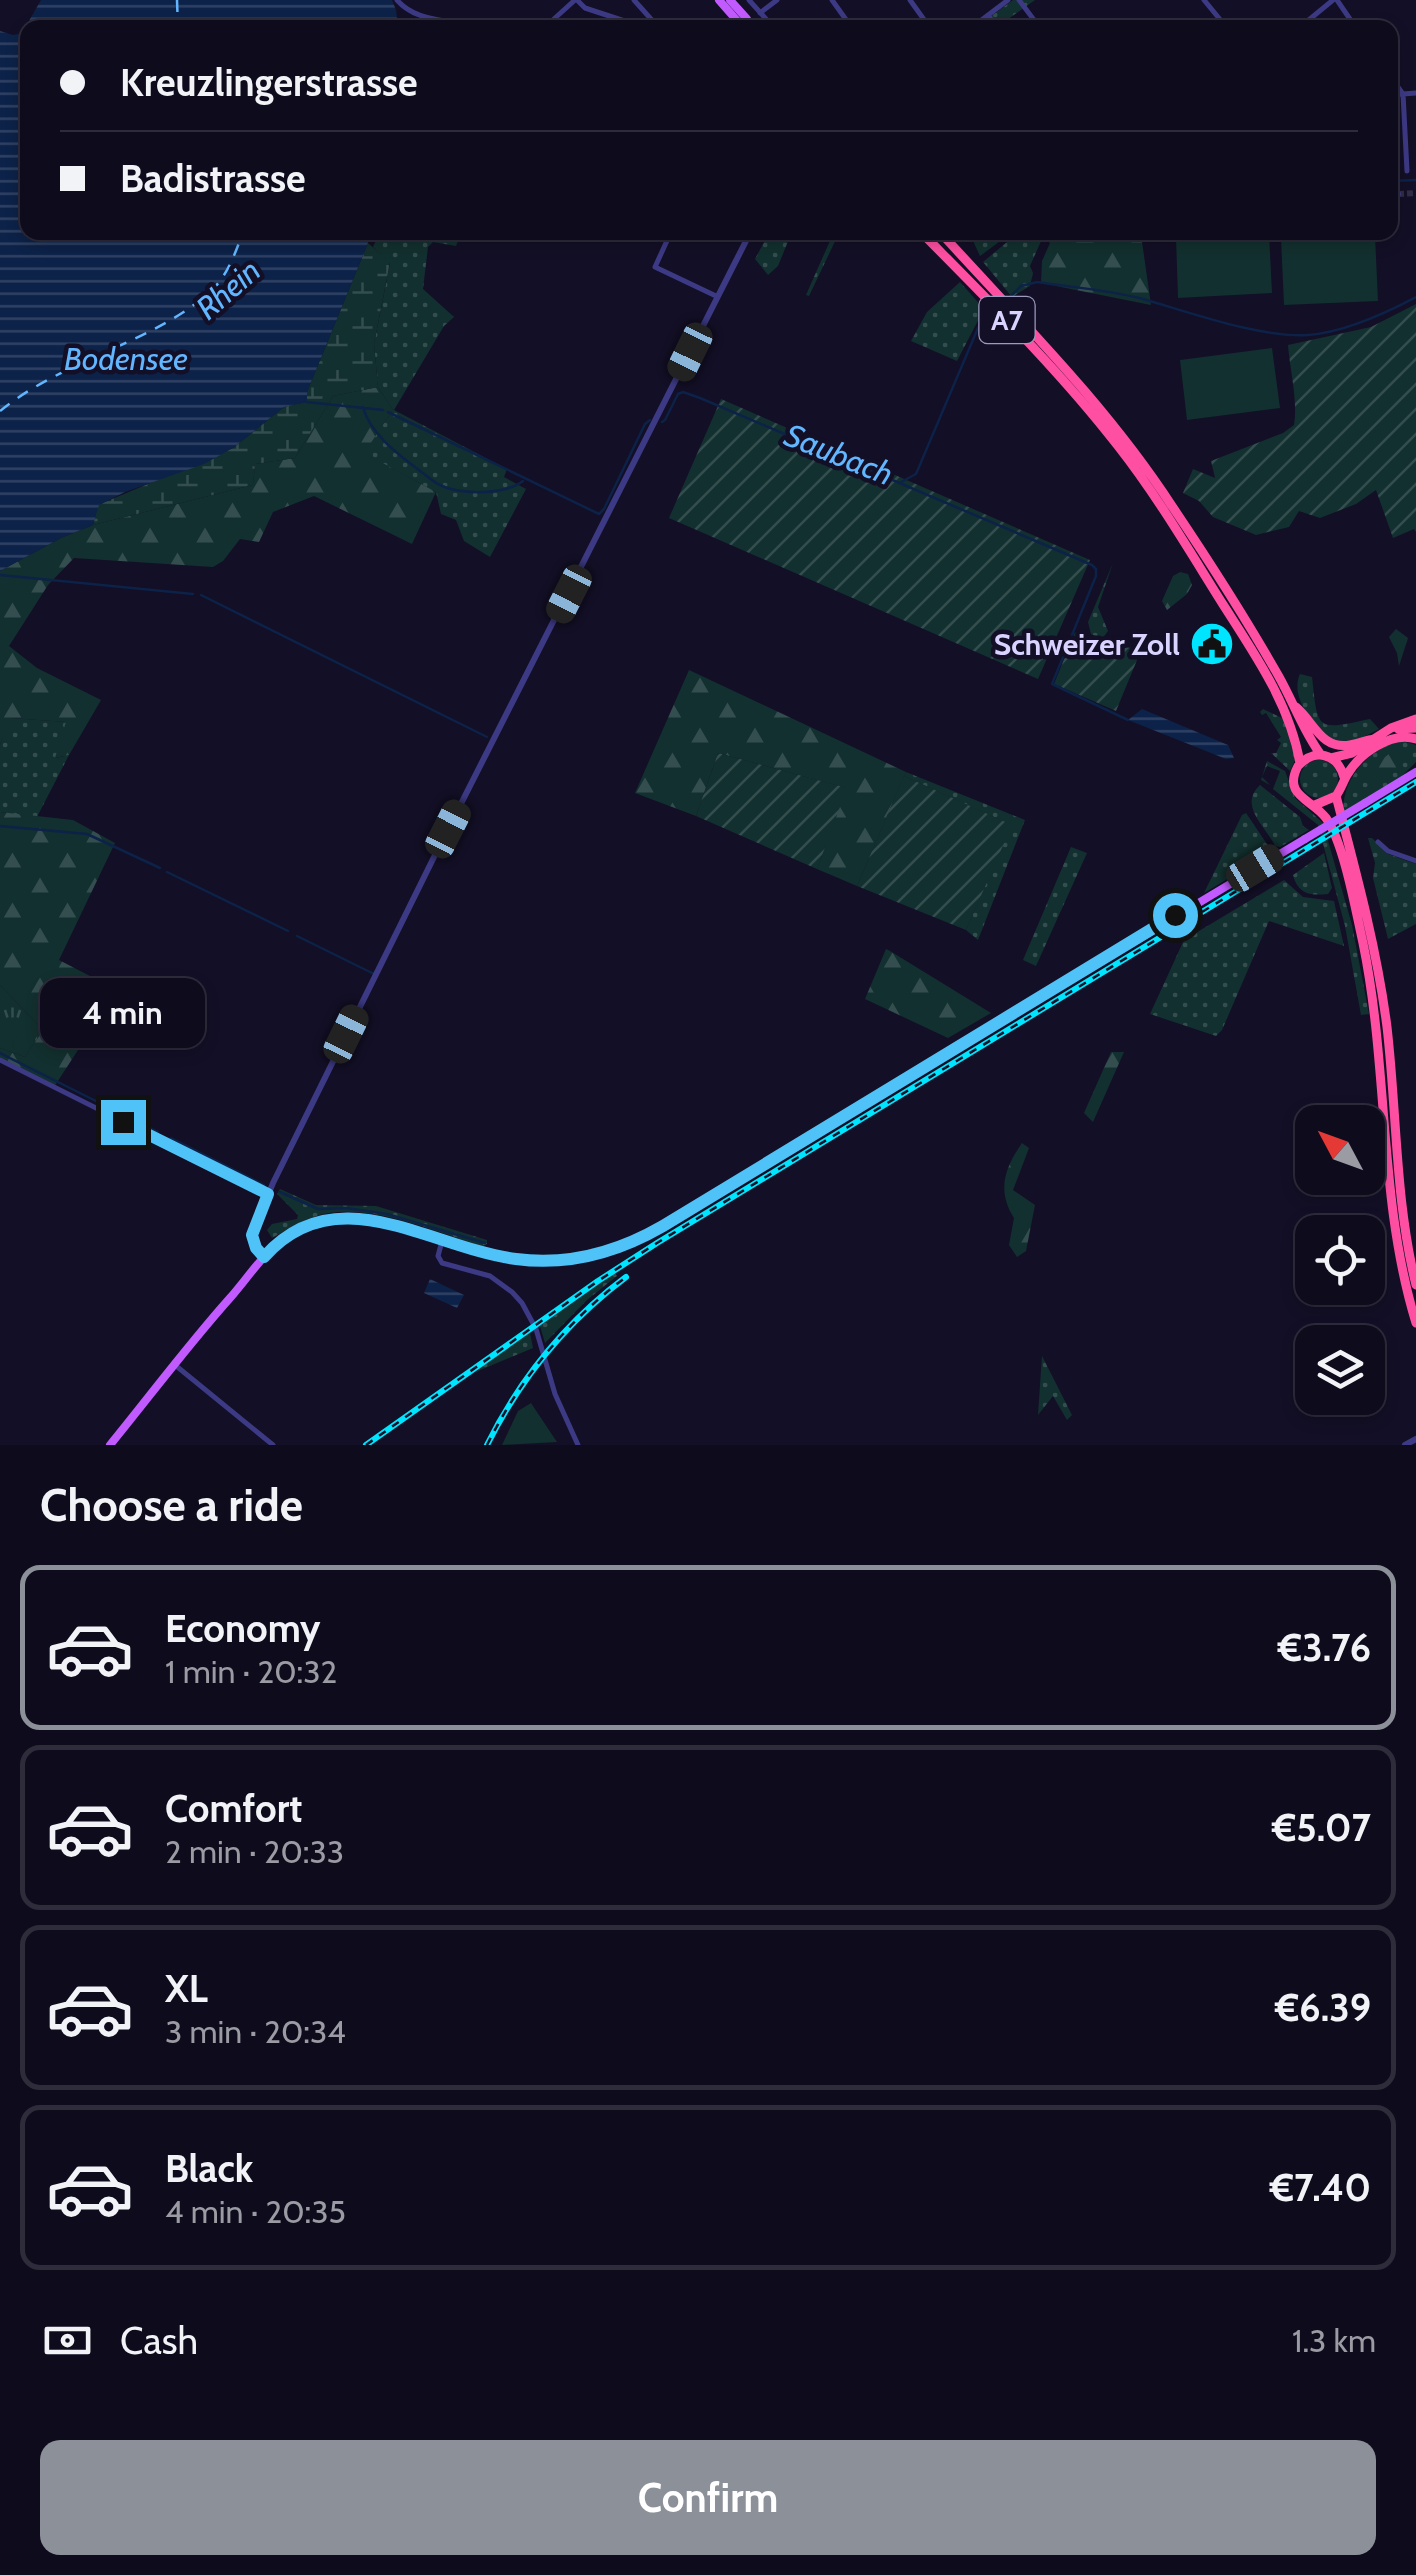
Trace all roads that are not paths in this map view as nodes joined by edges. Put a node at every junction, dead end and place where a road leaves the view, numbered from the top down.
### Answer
1 (397, 0) edge
2 (560, 0) edge
3 (576, 0) edge
4 (634, 0) edge
5 (719, 0) edge
6 (749, 0) edge
7 (778, 0) edge
8 (1008, 0) edge
9 (1204, 0) edge
10 (1335, 0) edge
11 (568, 8) junction
12 (760, 12) junction
13 (988, 15) junction
14 (441, 20) edge
15 (554, 20) edge
16 (622, 20) edge
17 (652, 20) edge
18 (742, 20) edge
19 (767, 20) edge
20 (981, 20) edge
21 (991, 20) edge
22 (1220, 20) edge
23 (1310, 20) edge
24 (1398, 87) edge
25 (1398, 94) edge
26 (1403, 94) junction
27 (1416, 94) edge
28 (1407, 171) dead end
29 (667, 240) edge
30 (746, 240) edge
31 (928, 240) edge
32 (947, 240) edge
33 (953, 240) edge
34 (955, 249) junction
35 (716, 296) junction
36 (1294, 705) junction
37 (1416, 719) edge
38 (1416, 728) edge
39 (1386, 733) junction
40 (1375, 739) junction
41 (1416, 739) edge
42 (1326, 756) junction
43 (1300, 763) junction
44 (1416, 769) edge
45 (1344, 778) junction
46 (1336, 796) junction
47 (1315, 805) junction
48 (1378, 842) dead end
49 (1416, 861) edge
50 (0, 1060) edge
51 (268, 1194) junction
52 (442, 1240) junction
53 (264, 1257) junction
54 (1416, 1285) edge
55 (1416, 1322) edge
56 (175, 1365) junction
57 (1416, 1440) edge
58 (110, 1445) edge
59 (273, 1445) edge
60 (578, 1445) edge
61 (1404, 1445) edge

1 - 14 street
2 - 11 street
3 - 11 street
3 - 16 street
4 - 17 street
5 - 18 main road
6 - 12 street
7 - 12 street
8 - 13 street
9 - 22 street
10 - 23 street
11 - 15 street
12 - 19 street
13 - 20 street
13 - 21 street
24 - 26 street
25 - 26 street
26 - 27 street
26 - 28 street
29 - 35 street
30 - 35 street
31 - 43 highway, A7
32 - 34 highway, A7
33 - 34 highway
34 - 36 highway, A7
35 - 51 street
36 - 40 highway
36 - 42 highway, A7
37 - 39 highway
38 - 39 highway
39 - 40 highway
40 - 42 highway
41 - 45 highway
42 - 43 highway
42 - 45 highway, A7
43 - 47 highway, A7
44 - 52 main road, bridge
45 - 46 highway
46 - 47 highway
46 - 54 highway
47 - 55 highway, A7
48 - 49 street
50 - 51 street
51 - 53 street
52 - 53 main road
52 - 60 street
53 - 56 main road
56 - 58 main road
56 - 59 street
57 - 61 street

